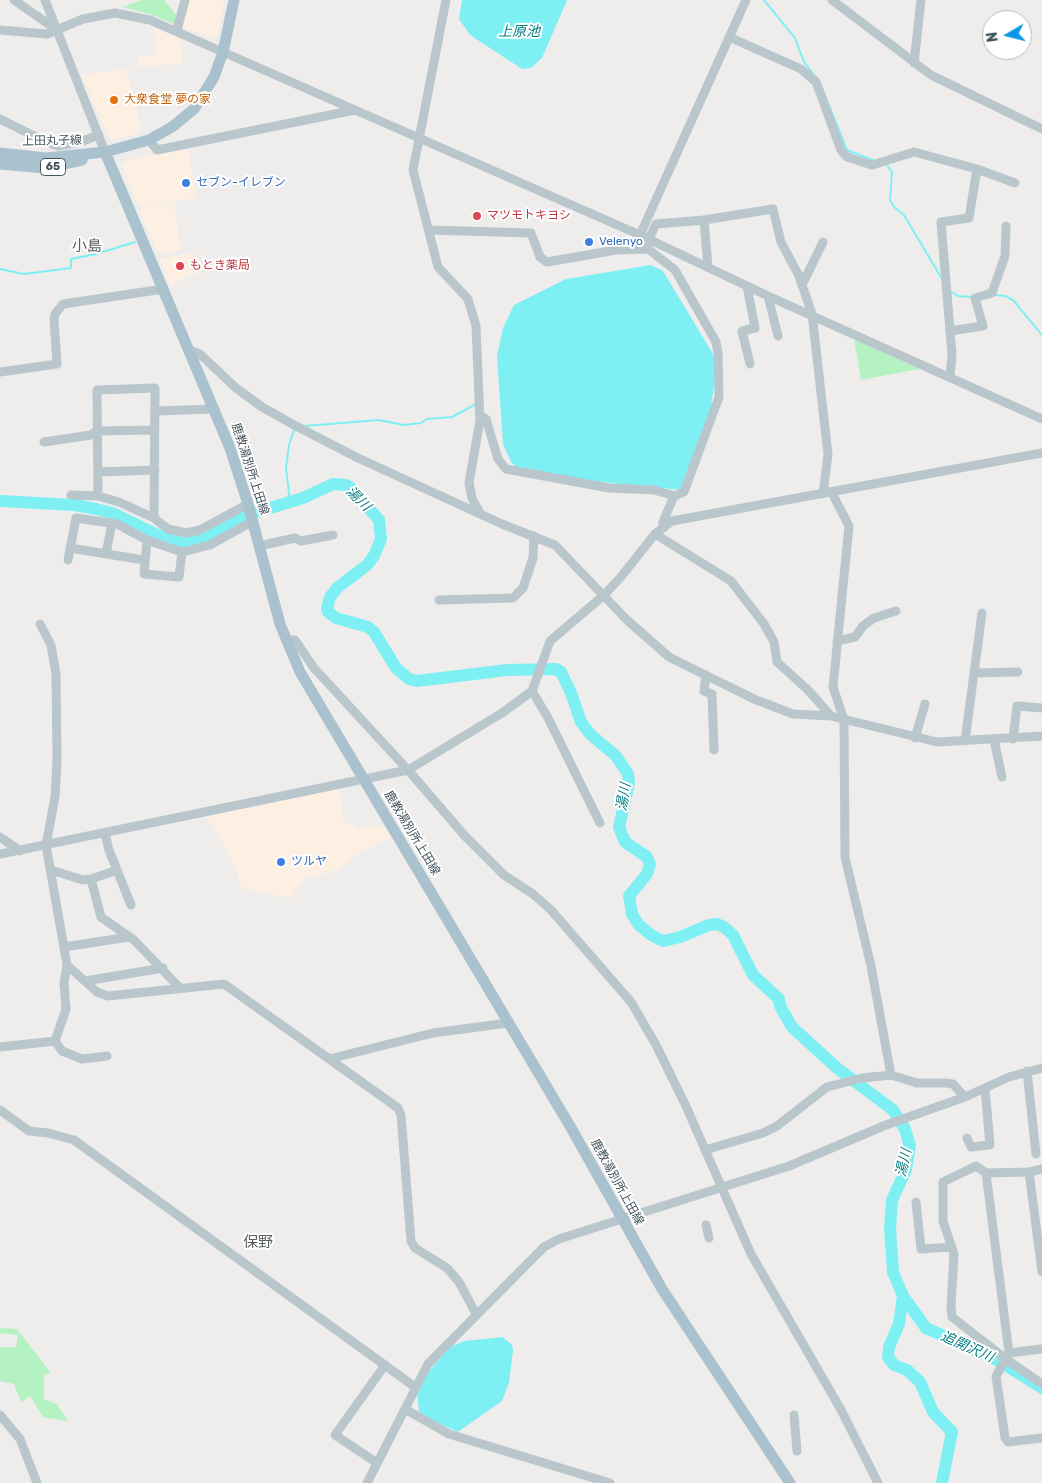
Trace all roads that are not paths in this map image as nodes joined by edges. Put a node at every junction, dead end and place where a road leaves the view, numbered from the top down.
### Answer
1 (14, 0) edge
2 (45, 0) edge
3 (185, 0) edge
4 (234, 0) edge
5 (446, 0) edge
6 (746, 0) edge
7 (832, 0) edge
8 (921, 0) edge
9 (0, 30) edge
10 (57, 30) junction
11 (177, 30) junction
12 (729, 37) junction
13 (223, 52) junction
14 (914, 63) junction
15 (355, 110) junction
16 (0, 119) edge
17 (1042, 129) edge
18 (99, 135) junction
19 (419, 137) junction
20 (149, 140) junction
21 (105, 152) junction
22 (0, 153) edge
23 (0, 164) edge
24 (977, 169) junction
25 (1015, 183) dead end
26 (704, 220) junction
27 (1006, 226) dead end
28 (429, 230) junction
29 (640, 235) junction
30 (823, 242) dead end
31 (648, 244) junction
32 (708, 267) junction
33 (802, 285) junction
34 (747, 286) junction
35 (164, 290) junction
36 (768, 296) junction
37 (812, 314) junction
38 (950, 331) junction
39 (778, 336) dead end
40 (189, 350) junction
41 (750, 364) dead end
42 (0, 372) edge
43 (950, 376) junction
44 (215, 409) junction
45 (155, 411) junction
46 (480, 415) junction
47 (1042, 419) edge
48 (154, 430) junction
49 (96, 431) junction
50 (44, 442) dead end
51 (1042, 453) edge
52 (156, 470) junction
53 (98, 472) junction
54 (827, 493) junction
55 (71, 495) dead end
56 (98, 496) junction
57 (674, 496) junction
58 (251, 513) junction
59 (480, 513) junction
60 (154, 518) junction
61 (112, 523) junction
62 (663, 528) junction
63 (655, 534) junction
64 (333, 535) dead end
65 (534, 536) junction
66 (147, 540) junction
67 (259, 546) junction
68 (70, 548) junction
69 (182, 552) junction
70 (106, 554) junction
71 (68, 560) dead end
72 (144, 560) junction
73 (603, 596) junction
74 (439, 600) dead end
75 (896, 611) dead end
76 (982, 613) dead end
77 (40, 624) dead end
78 (286, 640) junction
79 (837, 641) junction
80 (1018, 672) dead end
81 (974, 673) junction
82 (706, 675) junction
83 (532, 690) junction
84 (925, 704) dead end
85 (1042, 708) edge
86 (831, 716) junction
87 (844, 720) junction
88 (1042, 736) edge
89 (915, 738) junction
90 (1013, 739) junction
91 (994, 740) junction
92 (965, 741) junction
93 (714, 750) dead end
94 (408, 770) junction
95 (1002, 777) dead end
96 (363, 779) junction
97 (600, 823) dead end
98 (105, 834) junction
99 (0, 837) edge
100 (46, 845) junction
101 (20, 851) junction
102 (0, 854) edge
103 (51, 870) junction
104 (117, 870) junction
105 (91, 879) junction
106 (131, 905) dead end
107 (129, 937) junction
108 (64, 947) junction
109 (67, 965) junction
110 (163, 968) junction
111 (85, 981) junction
112 (180, 987) junction
113 (508, 1023) junction
114 (55, 1042) junction
115 (0, 1047) edge
116 (107, 1056) dead end
117 (329, 1059) junction
118 (1042, 1068) edge
119 (1027, 1071) junction
120 (891, 1075) junction
121 (985, 1088) junction
122 (965, 1097) junction
123 (0, 1110) edge
124 (967, 1138) dead end
125 (705, 1150) junction
126 (1036, 1154) dead end
127 (1042, 1169) edge
128 (1029, 1172) junction
129 (986, 1173) junction
130 (722, 1186) junction
131 (916, 1202) dead end
132 (622, 1218) junction
133 (706, 1225) dead end
134 (709, 1238) dead end
135 (951, 1247) junction
136 (1042, 1272) edge
137 (476, 1314) junction
138 (1042, 1349) edge
139 (1005, 1360) junction
140 (385, 1365) junction
141 (1042, 1384) edge
142 (415, 1387) junction
143 (405, 1409) junction
144 (0, 1415) edge
145 (794, 1415) dead end
146 (1042, 1438) edge
147 (797, 1451) dead end
148 (377, 1464) junction
149 (38, 1483) edge
150 (367, 1483) edge
151 (610, 1483) edge
152 (790, 1483) edge
153 (877, 1483) edge

1 - 10 street
2 - 10 street
3 - 11 street
4 - 13 main road, 上田丸子線 / 65
5 - 19 street
6 - 12 street
7 - 14 street
8 - 14 street
9 - 10 street
10 - 11 street
10 - 18 street
11 - 13 street
12 - 24 street
12 - 29 street
13 - 15 street
13 - 20 main road, 上田丸子線 / 65
14 - 17 street
15 - 19 street
15 - 20 street
16 - 18 street
18 - 21 street
19 - 28 street
19 - 29 street
20 - 21 main road, 上田丸子線 / 65
21 - 22 main road, 上田丸子線 / 65
21 - 23 main road, 上田丸子線 / 65
21 - 35 main road, 鹿教湯別所上田線
24 - 25 street
24 - 38 street
26 - 31 street
26 - 32 street
26 - 33 street
27 - 38 street
28 - 31 street
28 - 46 street
29 - 31 street
30 - 33 street
31 - 32 street
31 - 57 street
32 - 34 street
33 - 37 street
34 - 36 street
34 - 41 street
35 - 40 main road, 鹿教湯別所上田線
35 - 42 street
36 - 37 street
36 - 39 street
37 - 43 street
37 - 54 street
38 - 43 street
40 - 44 main road, 鹿教湯別所上田線
40 - 59 street
43 - 47 street
44 - 45 street
44 - 58 main road, 鹿教湯別所上田線
45 - 48 street
45 - 49 street
46 - 57 street
46 - 59 street
48 - 49 street
48 - 52 street
49 - 50 street
49 - 53 street
51 - 54 street
52 - 53 street
52 - 60 street
53 - 56 street
54 - 62 street
54 - 79 street
55 - 56 street
56 - 60 street
57 - 62 street
58 - 60 street
58 - 67 main road, 鹿教湯別所上田線
58 - 69 street
59 - 65 street
61 - 66 street
61 - 68 street
61 - 70 street
62 - 63 street
63 - 73 street
63 - 86 street
64 - 67 street
65 - 73 street
65 - 74 street
66 - 69 street
66 - 72 street
67 - 78 main road, 鹿教湯別所上田線
68 - 70 street
68 - 71 street
69 - 72 street
70 - 72 street
73 - 82 street
73 - 83 street
75 - 79 street
76 - 81 street
77 - 100 street
78 - 94 street
78 - 96 main road, 鹿教湯別所上田線
79 - 87 street
80 - 81 street
81 - 92 street
82 - 86 street
82 - 93 street
83 - 94 street
83 - 97 street
84 - 89 street
85 - 90 street
86 - 87 street
87 - 89 street
87 - 120 street
88 - 90 street
89 - 92 street
90 - 91 street
91 - 92 street
91 - 95 street
94 - 96 street
94 - 125 street
96 - 98 street
96 - 113 main road, 鹿教湯別所上田線
98 - 100 street
98 - 104 street
99 - 101 street
100 - 101 street
100 - 103 street
101 - 102 street
103 - 105 street
103 - 108 street
104 - 105 street
104 - 106 street
105 - 107 street
107 - 108 street
107 - 110 street
108 - 109 street
109 - 111 street
109 - 114 street
110 - 111 street
110 - 112 street
111 - 112 street
112 - 117 street
113 - 117 street
113 - 132 main road, 鹿教湯別所上田線
114 - 115 street
114 - 116 street
117 - 137 street
118 - 119 street
119 - 121 street
119 - 126 street
120 - 122 street
120 - 125 street
121 - 122 street
121 - 124 street
122 - 130 street
123 - 140 street
125 - 130 street
127 - 128 street
128 - 129 street
128 - 136 street
129 - 135 street
129 - 139 street
130 - 132 street
130 - 153 street
131 - 135 street
132 - 137 street
132 - 152 main road, 鹿教湯別所上田線
133 - 134 street
135 - 139 street
137 - 142 street
138 - 139 street
139 - 141 street
139 - 146 street
140 - 142 street
140 - 148 street
142 - 143 street
143 - 148 street
143 - 151 street
144 - 149 street
145 - 147 street
148 - 150 street

